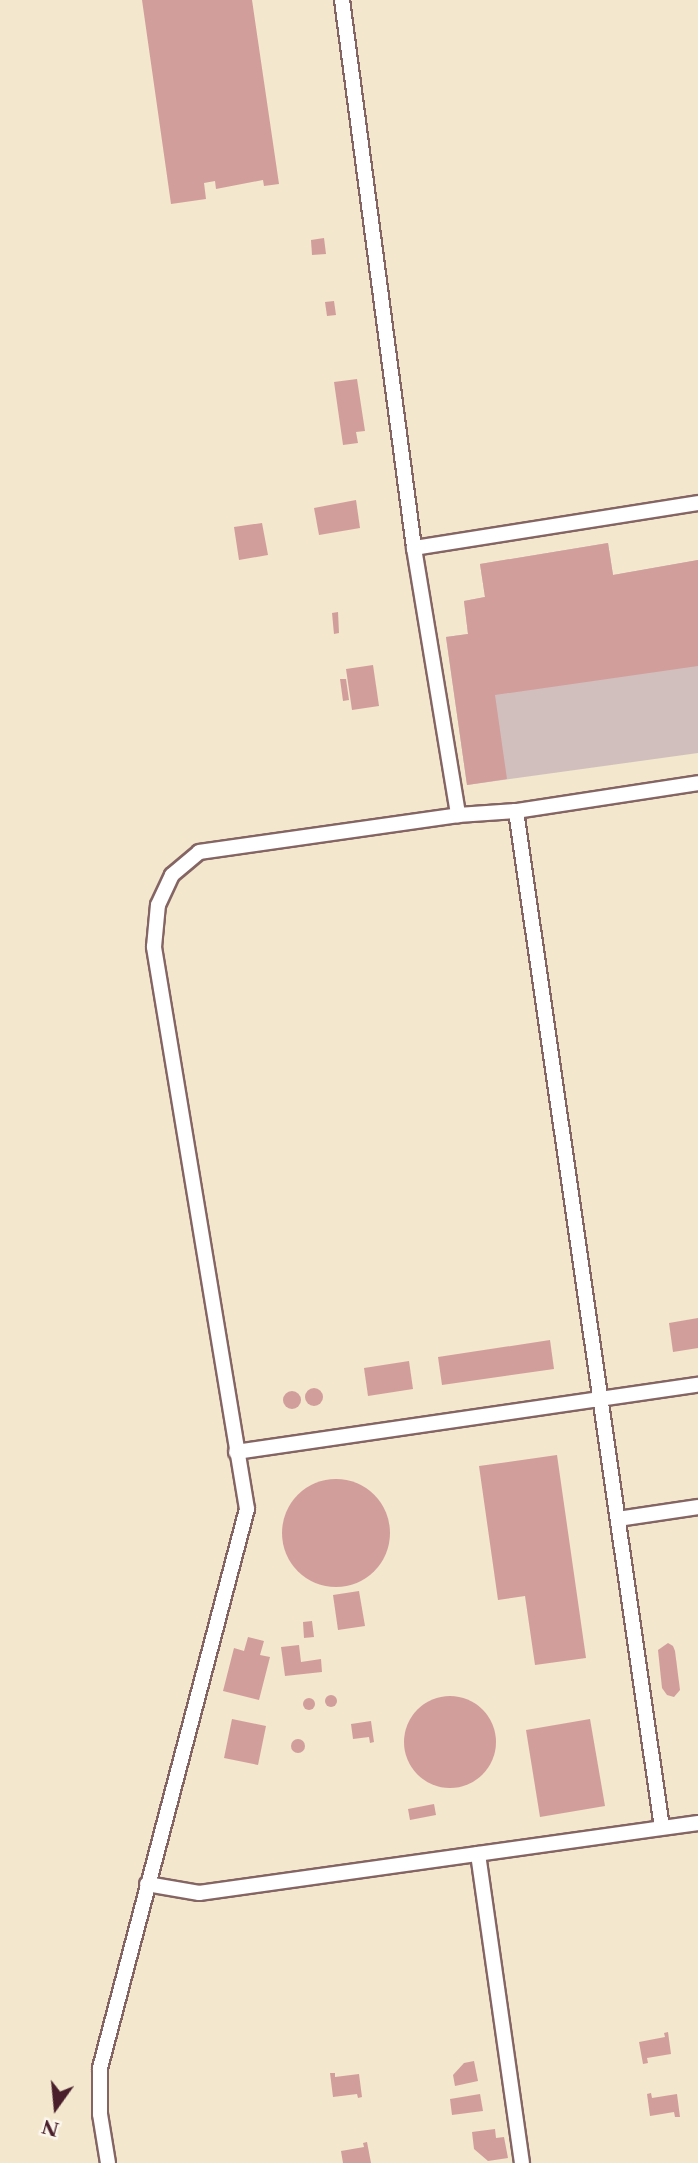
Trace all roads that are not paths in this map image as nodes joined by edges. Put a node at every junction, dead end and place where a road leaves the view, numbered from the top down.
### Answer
1 (342, 0) edge
2 (698, 503) edge
3 (414, 548) junction
4 (698, 783) edge
5 (516, 811) junction
6 (458, 815) junction
7 (698, 1385) edge
8 (601, 1399) junction
9 (236, 1452) junction
10 (698, 1507) edge
11 (618, 1519) junction
12 (698, 1823) edge
13 (662, 1828) junction
14 (478, 1854) junction
15 (147, 1884) junction
16 (108, 2163) edge
17 (522, 2163) edge

1 - 3 lane
2 - 3 lane
3 - 6 lane
4 - 5 lane
5 - 6 lane
5 - 8 lane
6 - 9 lane
7 - 8 lane
8 - 9 lane
8 - 11 lane
9 - 15 lane
10 - 11 lane
11 - 13 lane
12 - 13 lane
13 - 14 lane
14 - 15 lane
14 - 17 lane
15 - 16 lane

